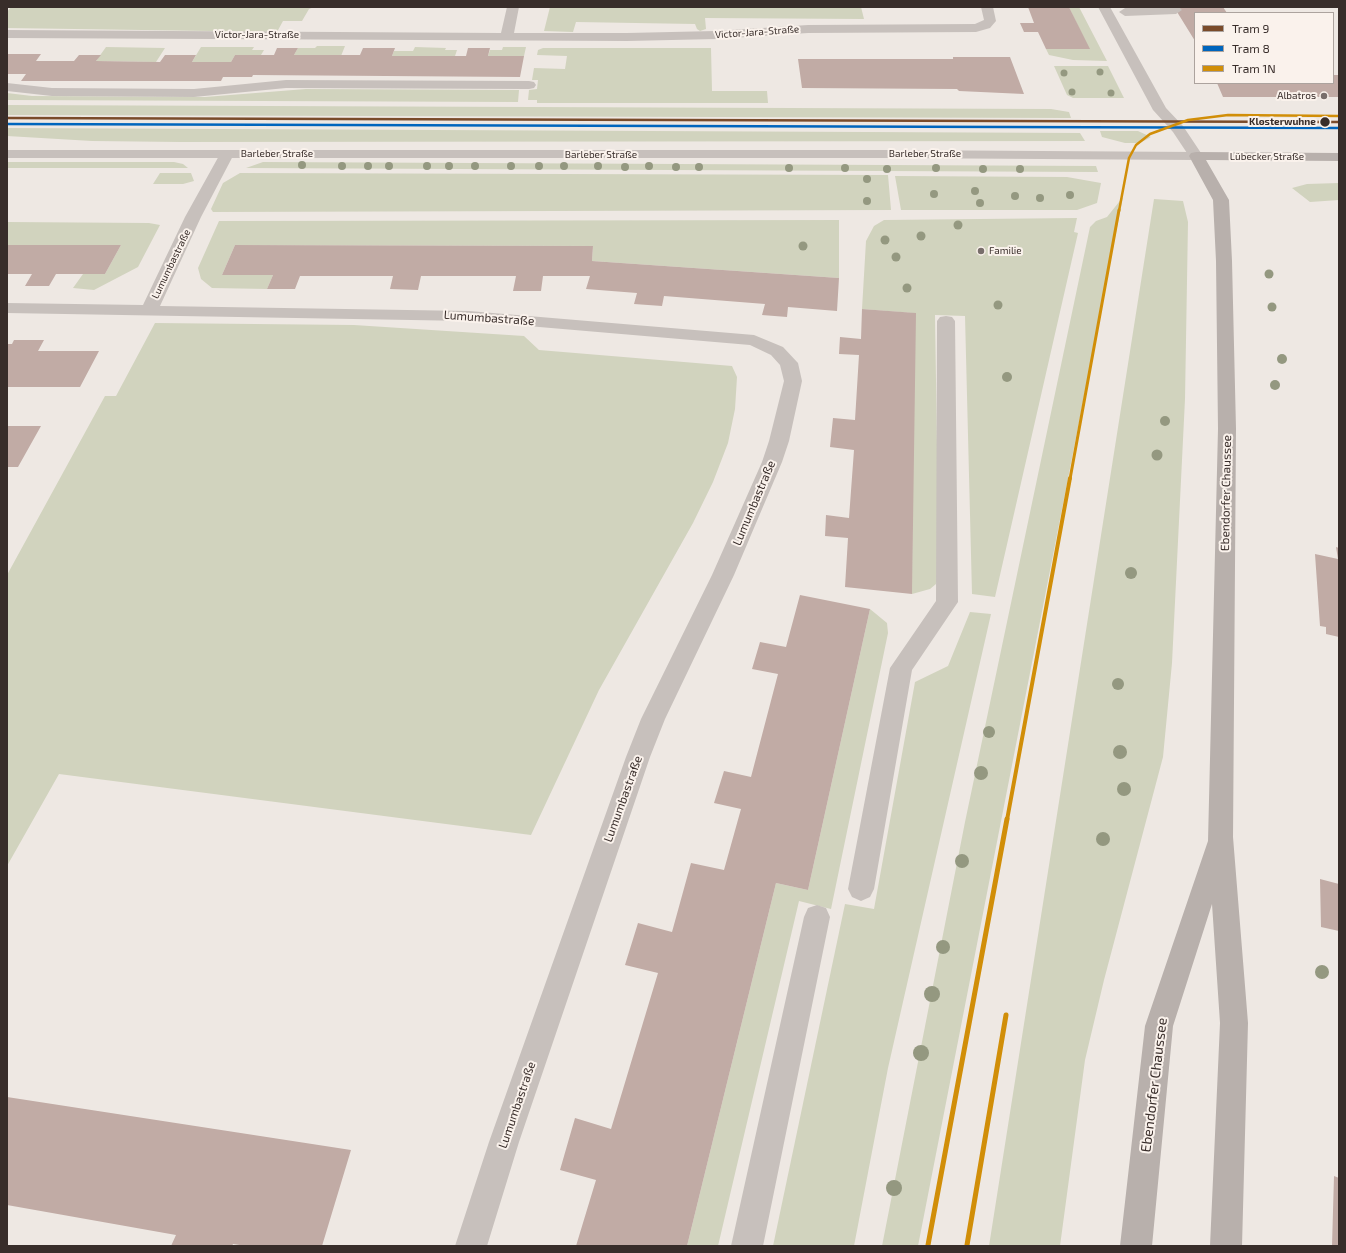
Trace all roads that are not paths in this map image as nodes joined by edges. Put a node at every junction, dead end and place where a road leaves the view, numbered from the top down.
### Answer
1 (513, 7) edge
2 (986, 7) edge
3 (1104, 7) edge
4 (1176, 10) dead end
5 (1125, 12) dead end
6 (7, 34) edge
7 (507, 36) junction
8 (529, 85) dead end
9 (7, 87) edge
10 (7, 154) edge
11 (227, 154) junction
12 (1196, 156) junction
13 (1339, 157) edge
14 (7, 308) edge
15 (149, 310) junction
16 (946, 321) dead end
17 (1220, 837) junction
18 (861, 889) dead end
19 (817, 917) dead end
20 (471, 1246) edge
21 (747, 1246) edge
22 (1136, 1246) edge
23 (1226, 1246) edge

1 - 7 street
2 - 7 street, Victor-Jara-Straße
3 - 12 street
4 - 5 street
6 - 7 street, Victor-Jara-Straße
8 - 9 street
10 - 11 street, Barleber Straße
11 - 12 street, Barleber Straße
11 - 15 street, Lumumbastraße
12 - 13 main road, Lübecker Straße
12 - 17 main road, Ebendorfer Chaussee
14 - 15 street, Lumumbastraße
15 - 20 street, Lumumbastraße
16 - 18 street
17 - 22 main road, Ebendorfer Chaussee
17 - 23 main road, Ebendorfer Chaussee
19 - 21 street

